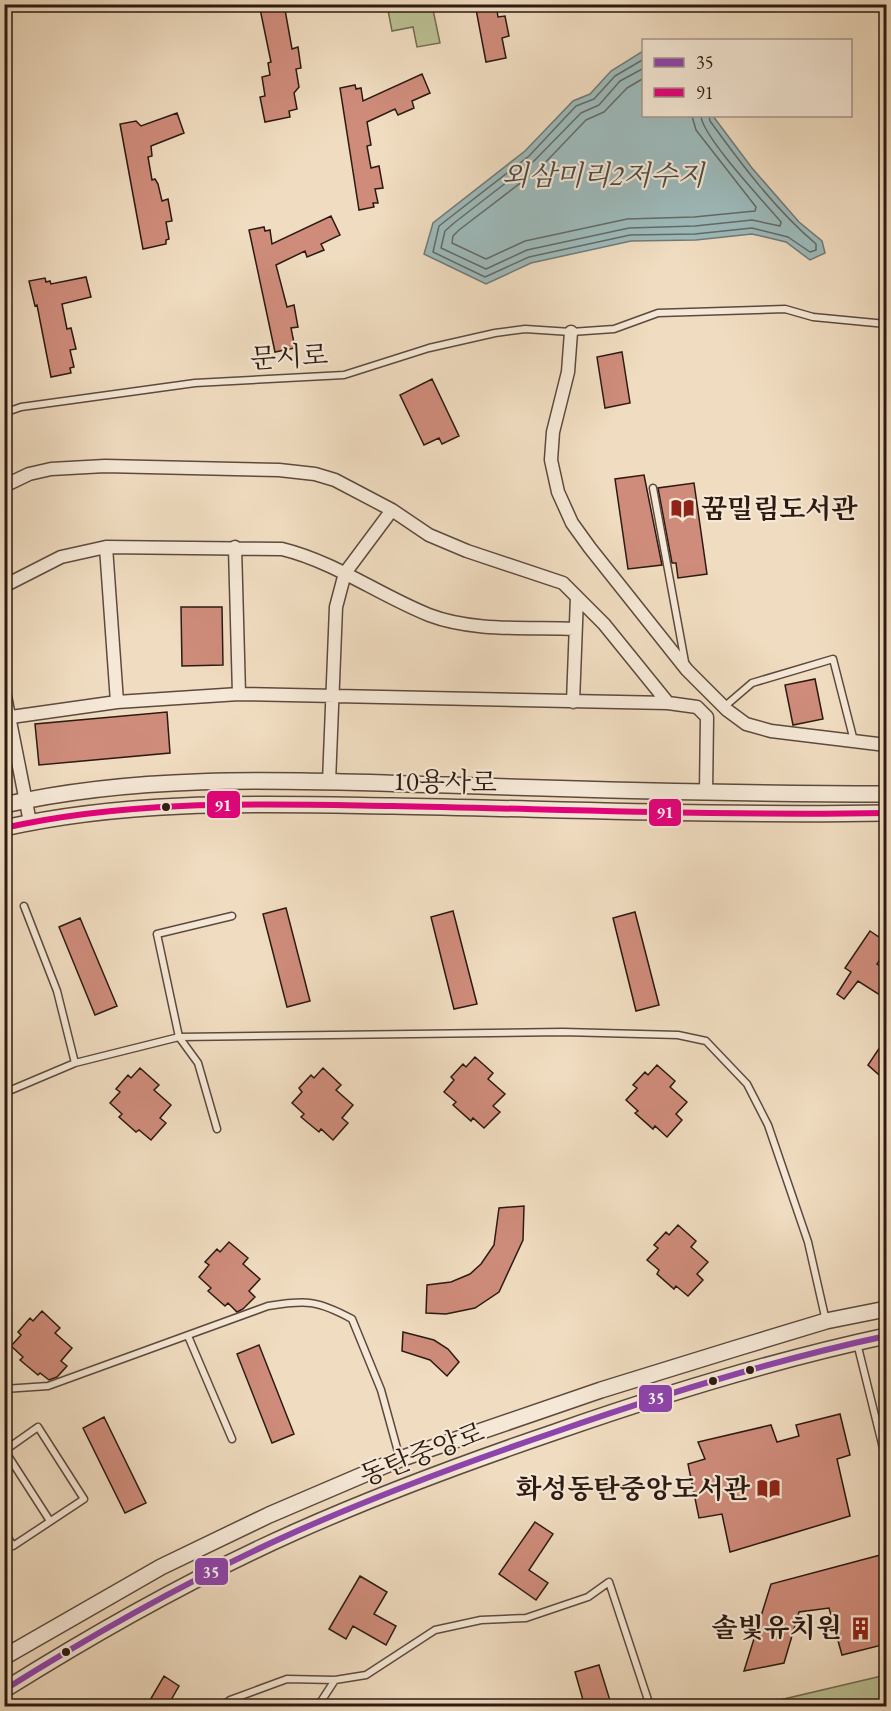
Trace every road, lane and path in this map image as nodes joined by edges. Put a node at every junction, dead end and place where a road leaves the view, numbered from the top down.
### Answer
1 (886, 324) edge
2 (571, 332) junction
3 (4, 413) edge
4 (4, 486) edge
5 (653, 488) dead end
6 (392, 510) junction
7 (106, 547) junction
8 (236, 547) junction
9 (345, 573) junction
10 (4, 586) edge
11 (577, 597) junction
12 (575, 628) junction
13 (687, 670) junction
14 (4, 691) edge
15 (239, 694) junction
16 (331, 697) junction
17 (117, 702) junction
18 (573, 702) junction
19 (668, 703) junction
20 (724, 707) junction
21 (7, 717) edge
22 (854, 742) junction
23 (886, 745) edge
24 (329, 782) junction
25 (706, 794) junction
26 (886, 794) edge
27 (27, 800) junction
28 (4, 805) edge
29 (886, 813) edge
30 (30, 822) junction
31 (4, 828) edge
32 (24, 906) dead end
33 (232, 916) dead end
34 (179, 1037) junction
35 (75, 1063) junction
36 (4, 1093) edge
37 (217, 1129) dead end
38 (886, 1309) edge
39 (826, 1321) junction
40 (189, 1336) junction
41 (886, 1336) edge
42 (857, 1342) junction
43 (4, 1389) edge
44 (232, 1439) dead end
45 (5, 1451) edge
46 (400, 1459) junction
47 (886, 1460) edge
48 (50, 1521) junction
49 (4, 1531) edge
50 (4, 1657) edge
51 (335, 1680) junction
52 (4, 1690) edge
53 (223, 1707) edge
54 (318, 1707) edge
55 (650, 1707) edge

1 - 2 lane, 문시로
2 - 3 lane, 문시로
2 - 13 street
4 - 6 street
5 - 13 lane
6 - 9 street
6 - 11 street
7 - 8 street
7 - 10 street
7 - 17 street
8 - 9 street
8 - 15 street
9 - 12 street
9 - 16 street
11 - 12 street
11 - 19 street
12 - 18 street
13 - 20 street
14 - 21 street
15 - 16 street
15 - 17 street
16 - 18 street
16 - 24 street
17 - 21 street
18 - 19 street
19 - 25 street
20 - 22 street
20 - 22 lane
21 - 27 street
22 - 23 street
24 - 25 street, 10용사로
24 - 27 street, 10용사로
25 - 26 street, 10용사로
27 - 28 street, 10용사로
27 - 30 street
29 - 30 street, 10용사로
30 - 31 street, 10용사로
32 - 35 lane
33 - 34 lane
34 - 35 lane
34 - 37 lane
34 - 39 lane
35 - 36 lane
38 - 39 street, 동탄중앙로
39 - 46 street, 동탄중앙로
40 - 43 lane
40 - 44 lane
40 - 46 lane
41 - 42 street, 동탄중앙로
42 - 47 lane
42 - 52 street, 동탄중앙로
45 - 48 lane
45 - 48 lane
46 - 50 street, 동탄중앙로
48 - 49 lane
51 - 53 lane
51 - 54 lane
51 - 55 lane

